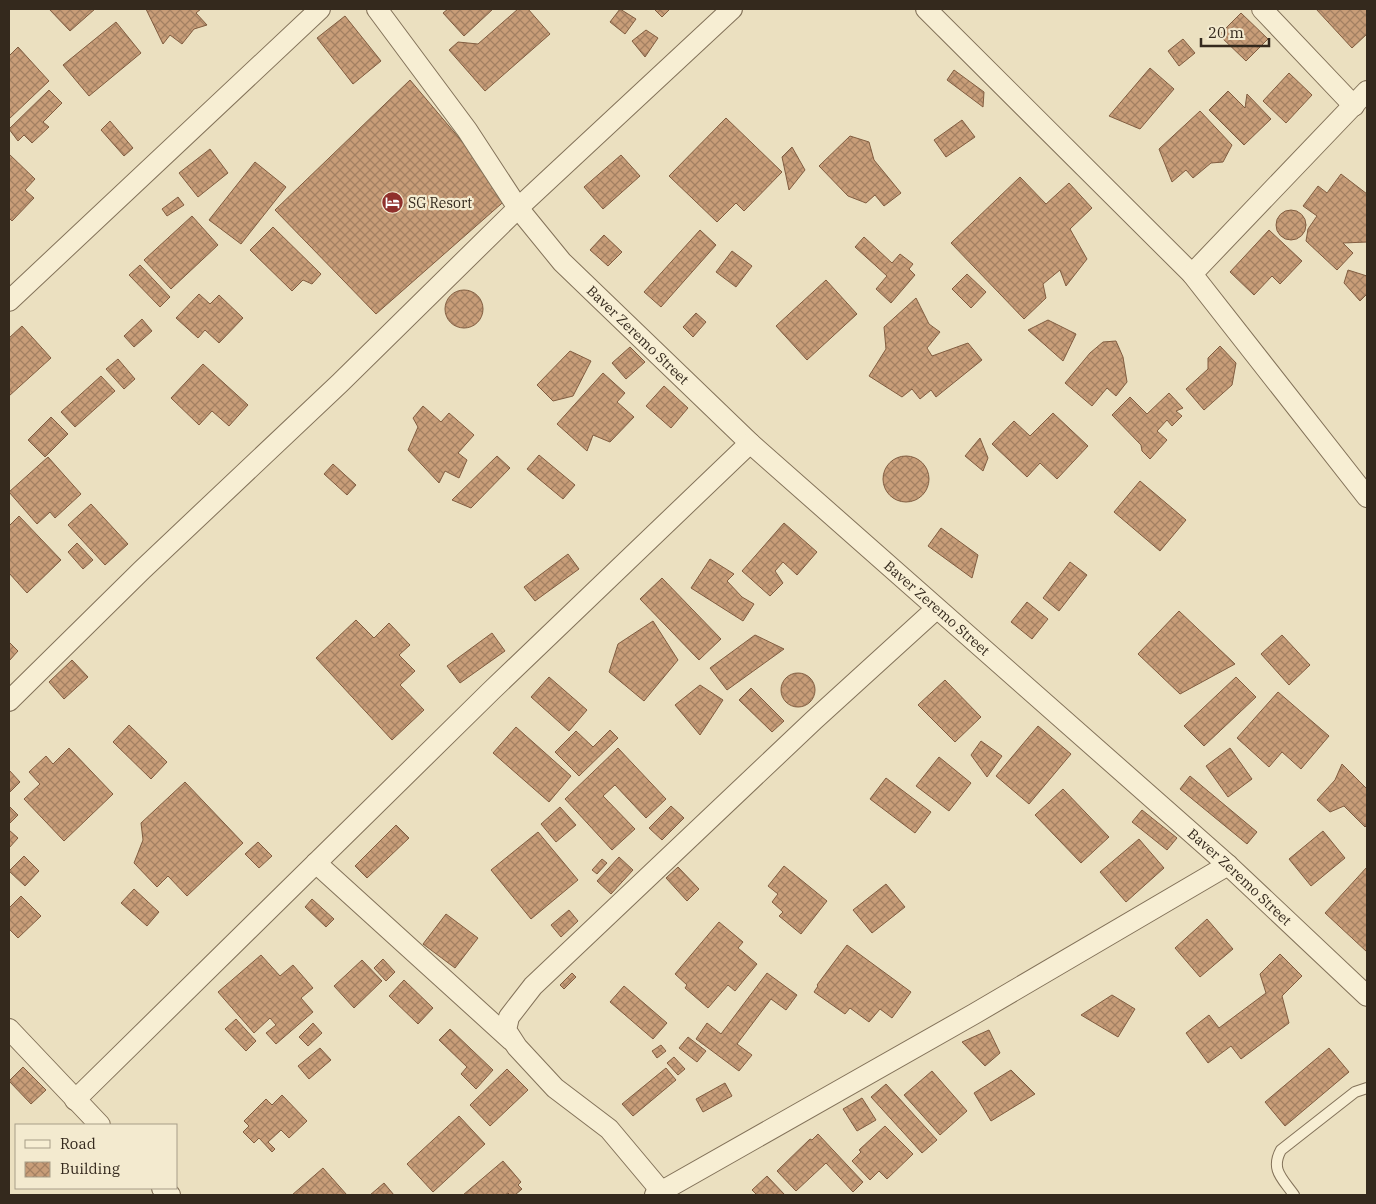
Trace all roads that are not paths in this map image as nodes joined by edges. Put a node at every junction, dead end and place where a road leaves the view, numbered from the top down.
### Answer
1 (320, 9) edge
2 (377, 9) edge
3 (732, 9) edge
4 (926, 9) edge
5 (1262, 9) edge
6 (1361, 98) edge
7 (518, 208) junction
8 (1192, 274) junction
9 (9, 301) edge
10 (750, 443) junction
11 (1367, 497) edge
12 (936, 609) junction
13 (9, 701) edge
14 (316, 863) junction
15 (1228, 866) junction
16 (1367, 996) edge
17 (9, 1029) edge
18 (511, 1040) junction
19 (1367, 1088) edge
20 (74, 1100) junction
21 (99, 1124) edge
22 (658, 1193) edge
23 (1294, 1195) edge

1 - 9 street
2 - 7 street, Baver Zeremo Street
3 - 7 street
4 - 8 street
5 - 6 street
6 - 8 street
7 - 10 street, Baver Zeremo Street
7 - 13 street
8 - 11 street
10 - 12 street, Baver Zeremo Street
10 - 14 street
12 - 15 street, Baver Zeremo Street
12 - 18 street
14 - 18 street
14 - 20 street
15 - 16 street, Baver Zeremo Street
15 - 22 street
17 - 20 street
18 - 22 street
19 - 23 lane
20 - 21 street

